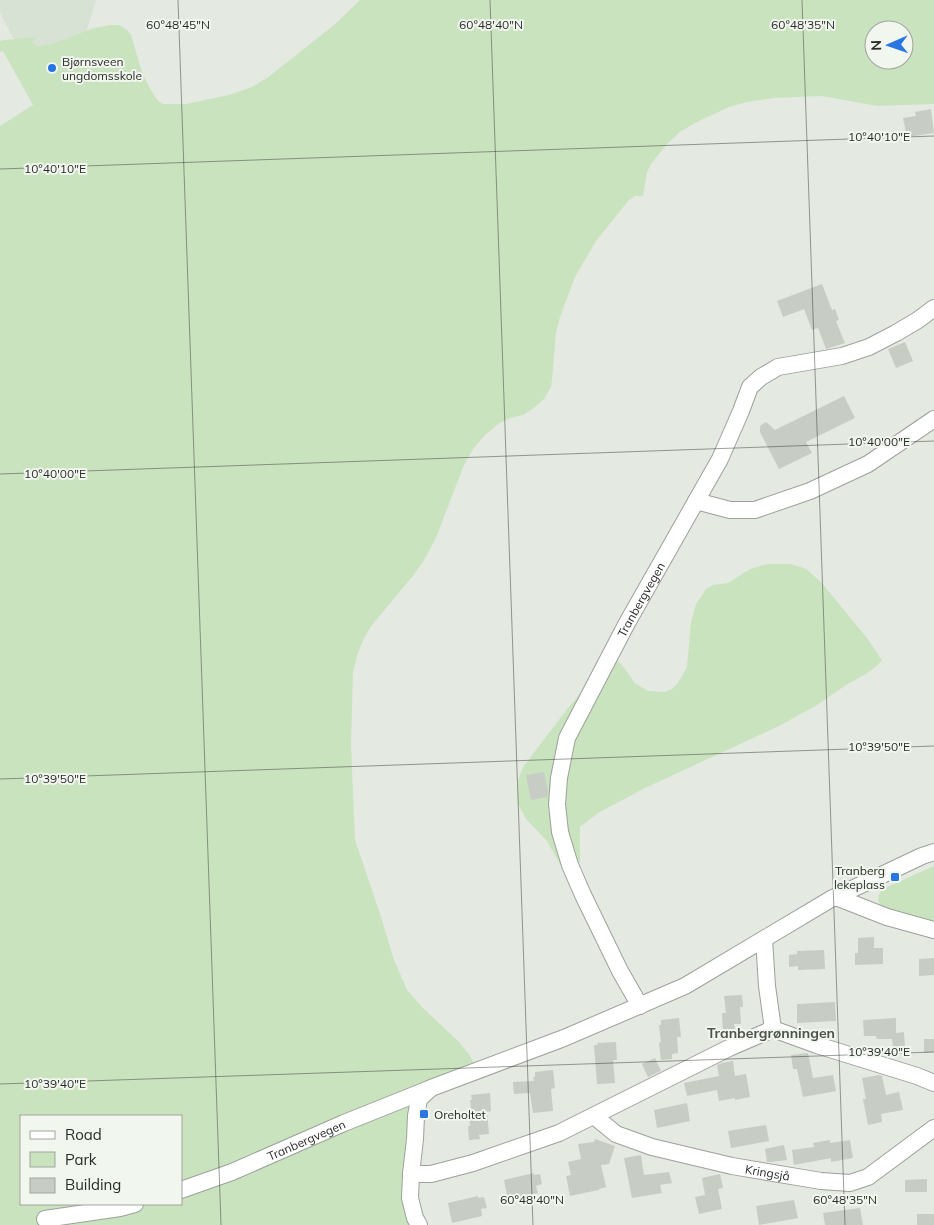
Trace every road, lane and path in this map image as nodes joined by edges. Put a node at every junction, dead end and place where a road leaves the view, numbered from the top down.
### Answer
1 (934, 308) edge
2 (934, 419) edge
3 (696, 502) junction
4 (934, 852) edge
5 (836, 897) junction
6 (934, 930) edge
7 (764, 939) junction
8 (640, 1006) junction
9 (772, 1030) junction
10 (934, 1084) edge
11 (425, 1094) junction
12 (594, 1116) junction
13 (934, 1128) edge
14 (411, 1174) junction
15 (182, 1190) edge
16 (131, 1205) edge
17 (45, 1219) dead end
18 (419, 1225) edge

1 - 3 street, Tranbergvegen
2 - 3 street
3 - 8 street, Tranbergvegen
4 - 5 street, Tranbergvegen
5 - 6 street
5 - 7 street, Tranbergvegen
7 - 8 street, Tranbergvegen
7 - 9 street
8 - 11 street, Tranbergvegen
9 - 10 street
9 - 12 street
11 - 14 street
11 - 15 street, Tranbergvegen
12 - 13 street, Kringsjå
12 - 14 street
14 - 18 street
16 - 17 street

